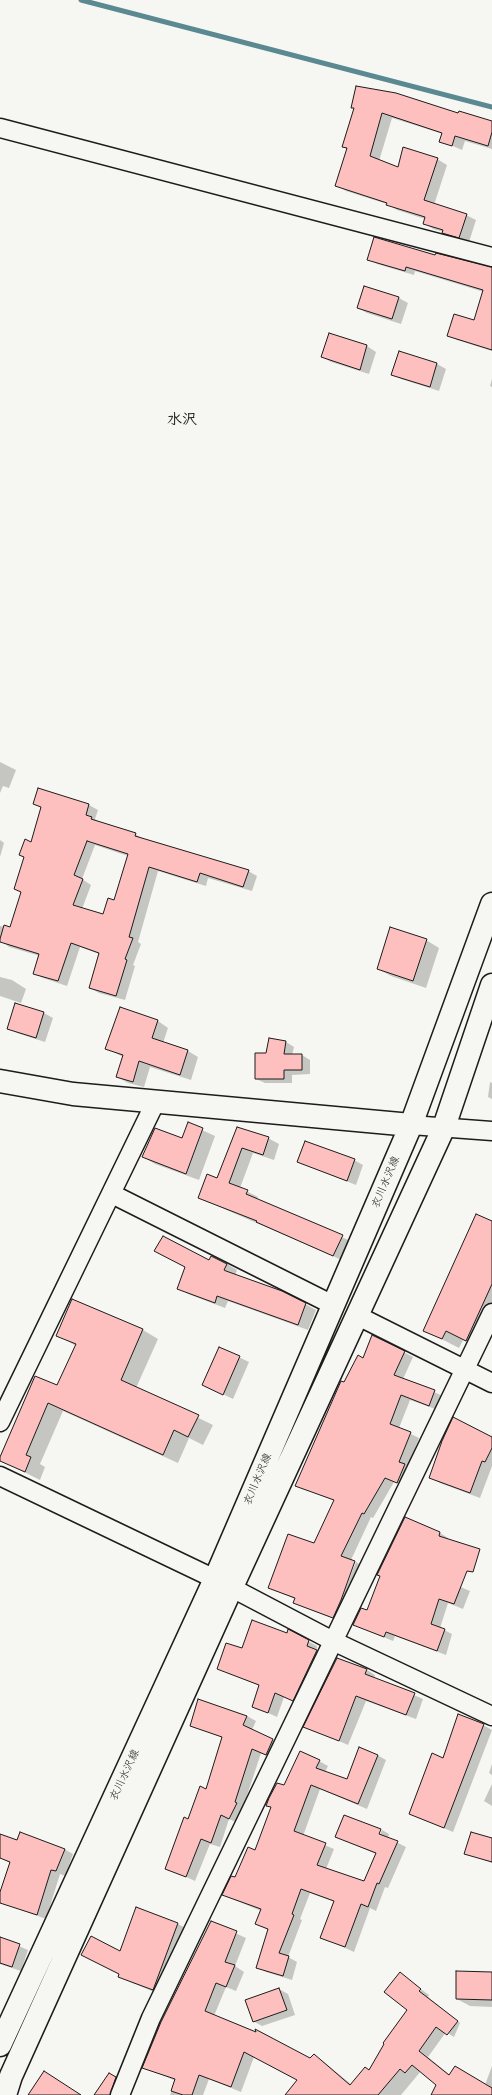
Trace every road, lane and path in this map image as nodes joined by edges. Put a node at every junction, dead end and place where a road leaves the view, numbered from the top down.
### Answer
1 (0, 128) edge
2 (492, 257) edge
3 (492, 904) edge
4 (492, 985) edge
5 (0, 1081) edge
6 (155, 1103) junction
7 (411, 1125) junction
8 (444, 1128) junction
9 (492, 1130) edge
10 (112, 1194) junction
11 (333, 1305) junction
12 (492, 1313) edge
13 (358, 1316) junction
14 (464, 1369) junction
15 (492, 1383) edge
16 (0, 1422) edge
17 (0, 1476) edge
18 (223, 1584) junction
19 (333, 1641) junction
20 (492, 1716) edge
21 (0, 2045) edge
22 (5, 2095) edge
23 (120, 2095) edge

1 - 2 street
3 - 7 main road, 衣川水沢線
4 - 8 main road, 衣川水沢線
5 - 6 main road
6 - 7 main road
6 - 10 street
7 - 8 street
7 - 11 main road, 衣川水沢線
8 - 9 street
8 - 13 main road, 衣川水沢線
10 - 11 street
10 - 16 street
11 - 18 main road, 衣川水沢線
12 - 14 street
13 - 14 street
13 - 18 main road, 衣川水沢線
14 - 15 street
14 - 19 street
17 - 18 street
18 - 19 street
18 - 21 main road, 衣川水沢線
18 - 22 main road, 衣川水沢線
19 - 20 street
19 - 23 street

